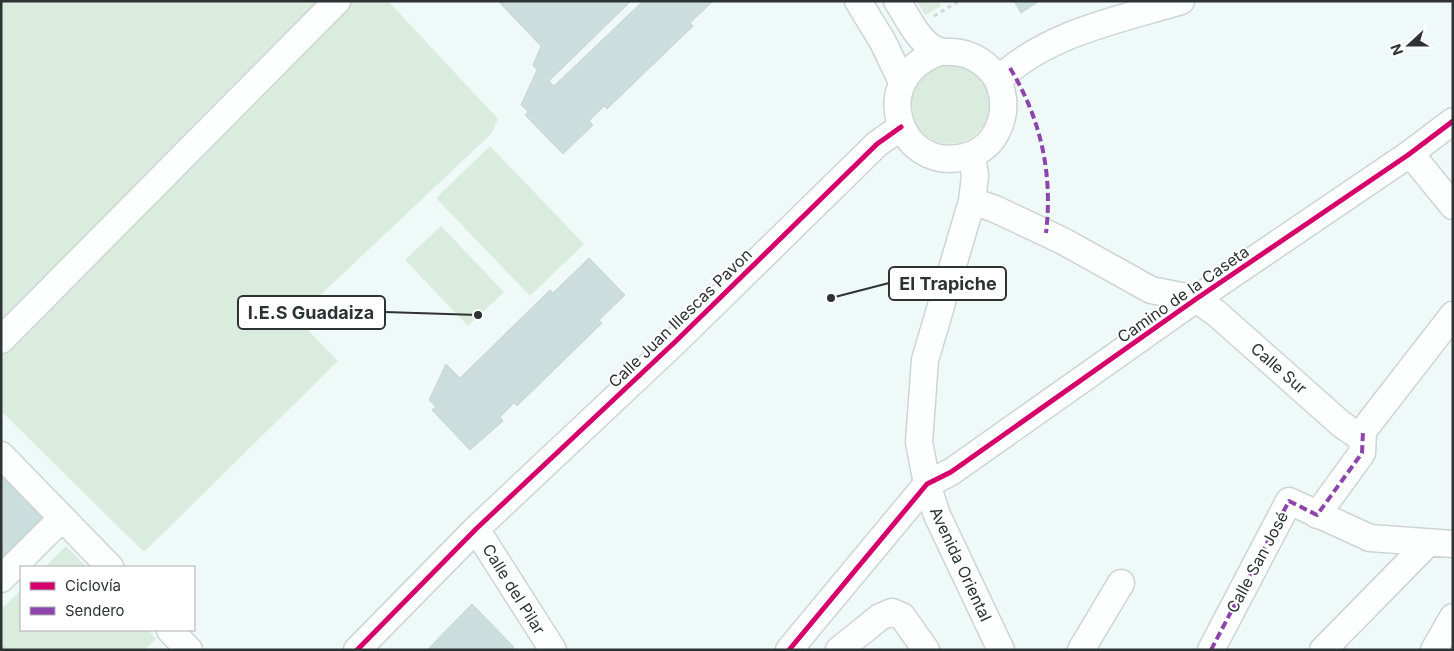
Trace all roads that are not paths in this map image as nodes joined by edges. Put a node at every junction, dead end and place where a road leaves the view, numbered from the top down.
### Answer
1 (337, 1) edge
2 (858, 1) edge
3 (898, 1) edge
4 (1181, 1) edge
5 (940, 52) junction
6 (998, 80) junction
7 (902, 82) junction
8 (1453, 122) edge
9 (901, 127) junction
10 (972, 155) junction
11 (1408, 156) junction
12 (972, 201) junction
13 (1453, 206) edge
14 (1196, 299) junction
15 (1453, 315) edge
16 (1, 340) edge
17 (1363, 431) junction
18 (1, 455) edge
19 (927, 484) junction
20 (1317, 515) junction
21 (62, 518) junction
22 (476, 529) junction
23 (1441, 543) edge
24 (109, 566) edge
25 (1, 579) edge
26 (1120, 583) dead end
27 (1453, 617) edge
28 (813, 621) junction
29 (840, 649) edge
30 (358, 650) edge
31 (553, 650) edge
32 (789, 650) edge
33 (926, 650) edge
34 (1000, 650) edge
35 (1082, 650) edge
36 (1211, 650) edge
37 (1323, 650) edge
38 (1434, 650) edge

1 - 16 street
2 - 7 street
3 - 5 street
4 - 6 street
5 - 6 street
5 - 7 street
6 - 10 street
7 - 9 street
8 - 11 street, Camino de la Caseta
9 - 10 street
9 - 22 street, Calle Juan Illescas Pavon
10 - 12 street, Avenida Oriental
11 - 13 street
11 - 14 street, Camino de la Caseta
12 - 14 street
12 - 19 street, Avenida Oriental
14 - 17 street, Calle Sur
14 - 19 street, Camino de la Caseta
15 - 17 street
17 - 20 street
18 - 21 street
19 - 28 street
19 - 34 street, Avenida Oriental
20 - 23 street
20 - 36 street, Calle San José
21 - 24 street
21 - 25 street
22 - 30 street, Calle Juan Illescas Pavon
22 - 31 street, Calle del Pilar
23 - 37 street
26 - 35 street
27 - 38 street
28 - 29 street
28 - 32 street
29 - 33 street

